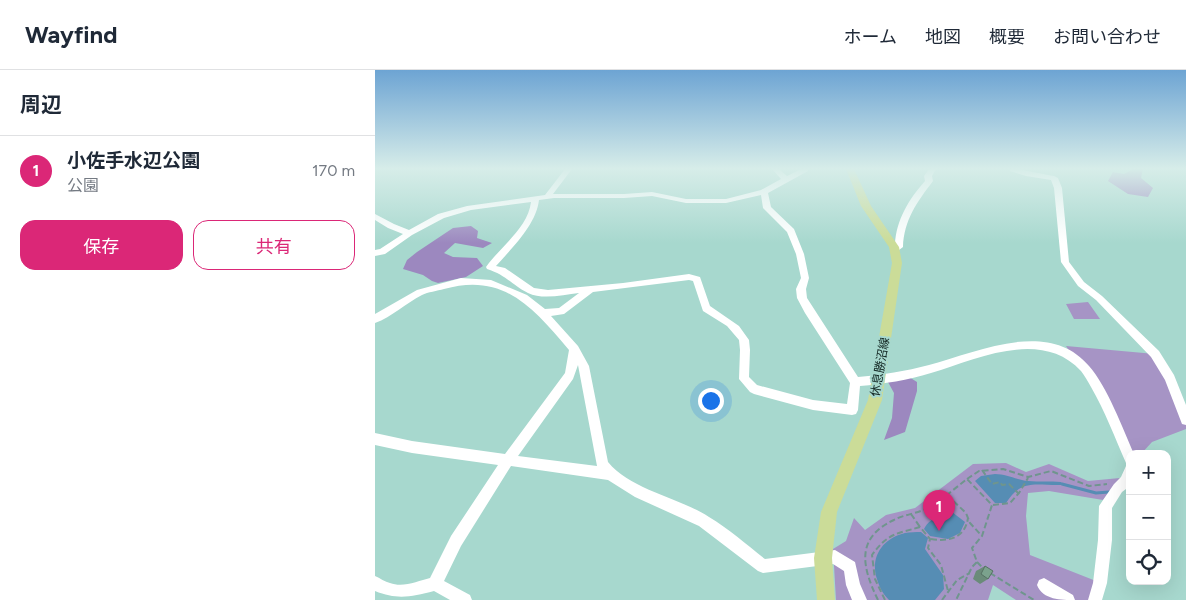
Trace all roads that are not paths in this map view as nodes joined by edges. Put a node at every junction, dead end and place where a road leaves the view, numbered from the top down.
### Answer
1 (757, 194) edge
2 (764, 194) edge
3 (861, 194) edge
4 (918, 194) edge
5 (1059, 194) edge
6 (548, 196) joint
7 (535, 198) junction
8 (375, 216) edge
9 (409, 233) junction
10 (895, 248) junction
11 (375, 253) edge
12 (591, 289) junction
13 (543, 314) junction
14 (375, 319) edge
15 (573, 349) junction
16 (879, 380) junction
17 (855, 382) junction
18 (1186, 420) edge
19 (375, 439) edge
20 (1126, 450) edge
21 (508, 460) junction
22 (610, 474) junction
23 (1126, 478) edge
24 (823, 558) junction
25 (375, 583) edge
26 (435, 584) junction
27 (1044, 584) dead end
28 (465, 600) edge
29 (826, 600) edge
30 (860, 600) edge
31 (1068, 600) edge
32 (1095, 600) edge

1 - 6 street
2 - 17 street
3 - 10 main road
4 - 10 street
5 - 18 street
6 - 7 street
7 - 9 street
7 - 12 street
8 - 9 street
9 - 11 street
10 - 16 main road, 休息勝沼線
12 - 13 street
12 - 17 street
13 - 14 street
13 - 15 street
15 - 21 street
15 - 22 street
16 - 17 street
16 - 20 street
16 - 24 main road, 休息勝沼線
19 - 21 street
21 - 22 street
21 - 26 street
22 - 24 street
23 - 32 street
24 - 29 main road, 休息勝沼線
24 - 30 street
25 - 26 street
26 - 28 street
27 - 31 street

